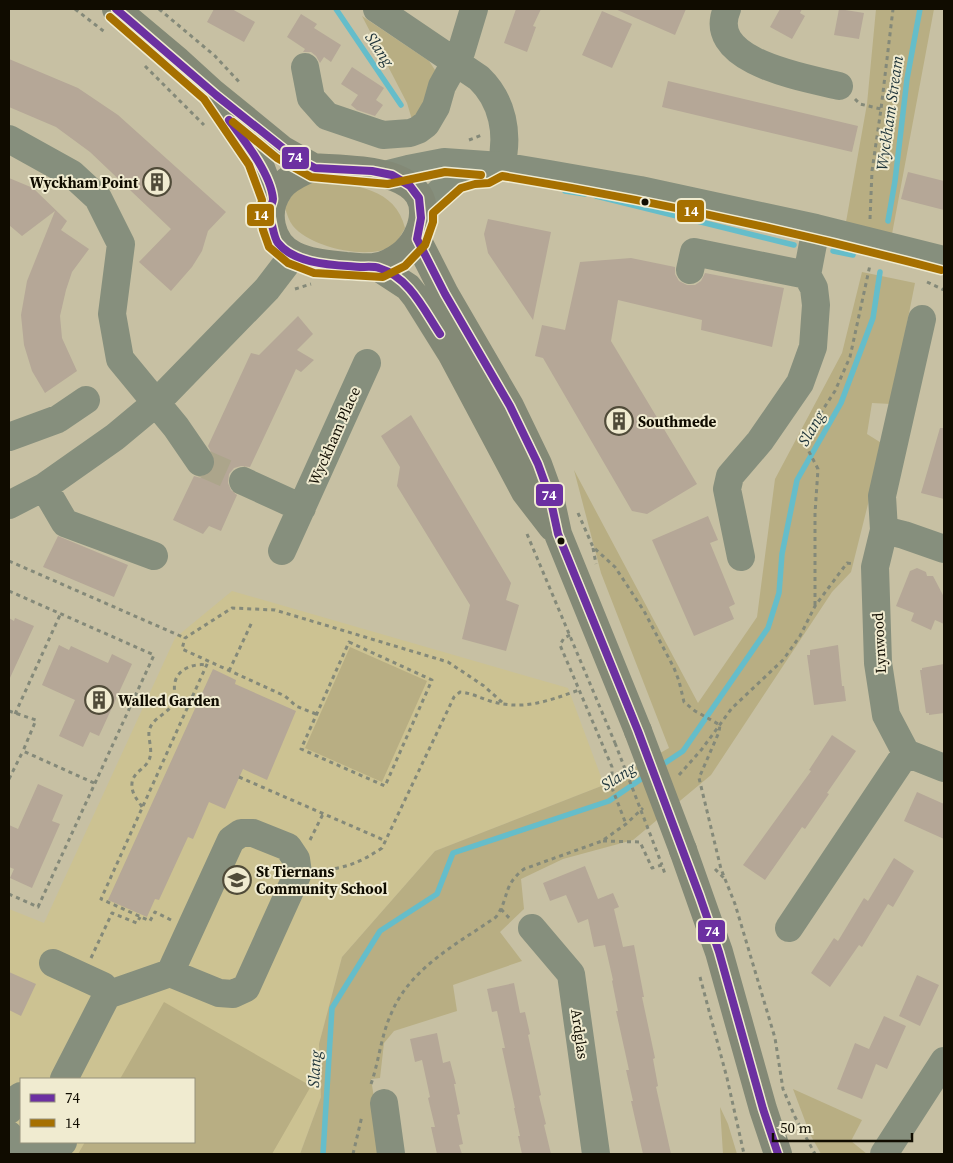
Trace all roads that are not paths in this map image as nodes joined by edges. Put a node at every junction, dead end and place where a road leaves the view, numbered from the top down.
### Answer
1 (377, 9) edge
2 (474, 9) edge
3 (727, 9) edge
4 (111, 21) edge
5 (456, 62) junction
6 (304, 67) dead end
7 (839, 86) dead end
8 (212, 92) junction
9 (504, 129) junction
10 (9, 139) edge
11 (501, 166) junction
12 (313, 167) junction
13 (388, 174) junction
14 (549, 174) junction
15 (274, 200) junction
16 (422, 209) junction
17 (816, 228) junction
18 (417, 239) junction
19 (944, 260) edge
20 (285, 265) junction
21 (379, 268) junction
22 (690, 270) dead end
23 (807, 276) junction
24 (922, 319) dead end
25 (367, 363) dead end
26 (86, 400) dead end
27 (157, 402) junction
28 (9, 437) edge
29 (200, 462) tunnel mouth
30 (243, 482) tunnel mouth
31 (44, 487) junction
32 (9, 505) edge
33 (302, 508) junction
34 (884, 530) junction
35 (558, 534) junction
36 (944, 549) edge
37 (282, 551) dead end
38 (154, 556) dead end
39 (741, 557) dead end
40 (906, 753) junction
41 (944, 768) edge
42 (532, 928) dead end
43 (789, 928) dead end
44 (53, 963) dead end
45 (170, 973) junction
46 (107, 994) junction
47 (944, 1061) edge
48 (65, 1078) edge
49 (20, 1097) edge
50 (372, 1102) road end
51 (763, 1109) junction
52 (9, 1110) edge
53 (62, 1143) edge
54 (23, 1149) edge
55 (391, 1154) edge
56 (596, 1154) edge
57 (778, 1154) edge
58 (797, 1154) edge
59 (884, 1154) edge

1 - 5 street
2 - 5 street
3 - 7 street
4 - 8 main road
5 - 6 street
5 - 9 street
8 - 12 main road
8 - 15 main road
9 - 11 street
9 - 14 street
10 - 27 street
11 - 13 street
11 - 14 street
11 - 16 street
12 - 13 main road
12 - 15 main road
13 - 16 main road
14 - 17 street
15 - 20 main road
16 - 18 main road
17 - 19 street
17 - 23 street
18 - 21 main road
18 - 35 main road
20 - 21 main road
20 - 27 street
21 - 35 main road
22 - 23 street
23 - 39 street
24 - 34 street, Lynwood
25 - 33 street, Wyckham Place
26 - 28 street
27 - 29 street
27 - 31 street
30 - 33 street
31 - 32 street
31 - 38 street
33 - 37 street, Wyckham Place
34 - 36 street
34 - 40 street, Lynwood
35 - 51 main road, bridge
40 - 41 street
40 - 43 street
42 - 56 street, Ardglas
44 - 46 street
45 - 45 street
45 - 46 street
46 - 48 street
47 - 59 street
49 - 52 street
50 - 55 street
51 - 57 main road
51 - 58 main road
53 - 54 street

